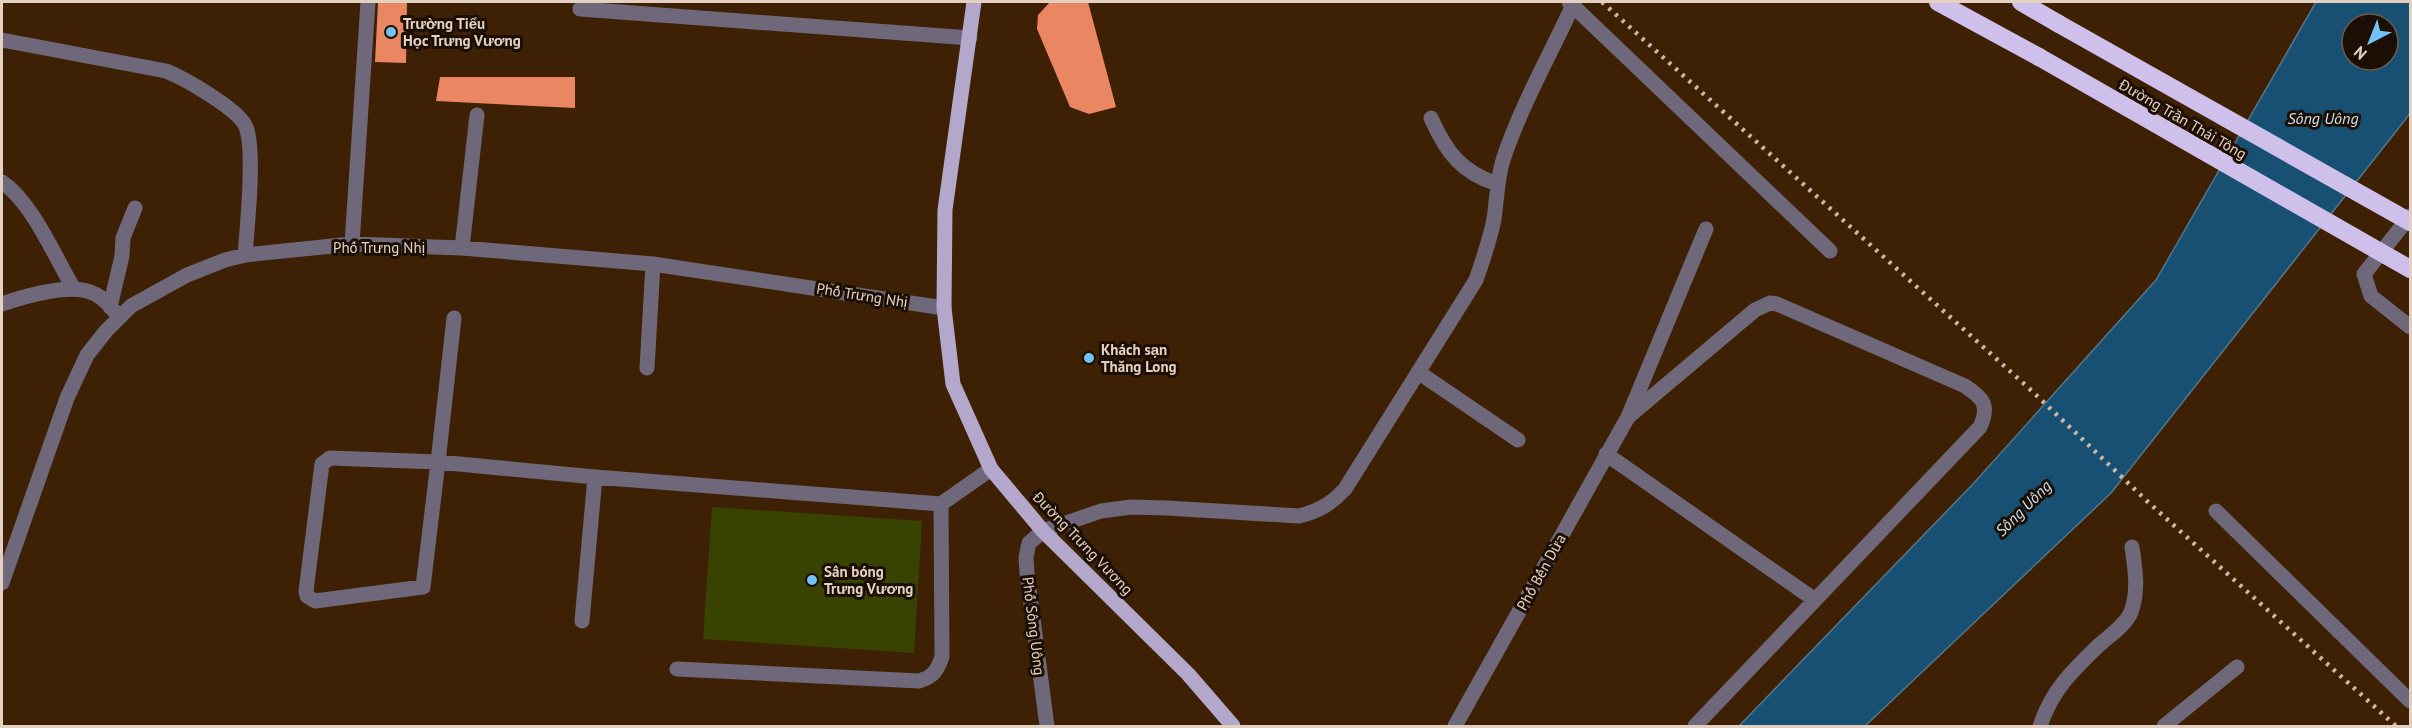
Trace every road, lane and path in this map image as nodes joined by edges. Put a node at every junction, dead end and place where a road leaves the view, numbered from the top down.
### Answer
1 (368, 2) edge
2 (974, 2) edge
3 (1937, 2) edge
4 (1571, 3) edge
5 (2032, 4) edge
6 (580, 9) dead end
7 (970, 38) junction
8 (2, 40) edge
9 (477, 115) dead end
10 (1431, 118) dead end
11 (2, 182) edge
12 (1497, 184) junction
13 (135, 208) dead end
14 (2410, 216) edge
15 (2410, 222) edge
16 (1707, 229) dead end
17 (352, 244) junction
18 (462, 248) junction
19 (1830, 251) dead end
20 (245, 255) junction
21 (653, 264) junction
22 (2410, 268) edge
23 (74, 289) junction
24 (2, 304) edge
25 (945, 308) junction
26 (115, 312) junction
27 (454, 318) dead end
28 (2410, 327) edge
29 (647, 368) dead end
30 (1418, 372) junction
31 (1628, 417) junction
32 (1518, 440) dead end
33 (1606, 454) junction
34 (438, 462) junction
35 (991, 469) junction
36 (595, 477) junction
37 (941, 504) junction
38 (2216, 511) dead end
39 (1043, 531) junction
40 (2132, 547) dead end
41 (2, 583) edge
42 (1815, 600) junction
43 (582, 621) dead end
44 (2237, 667) dead end
45 (676, 669) dead end
46 (2410, 700) edge
47 (1047, 726) edge
48 (1233, 726) edge
49 (1455, 726) edge
50 (1695, 726) edge
51 (2040, 726) edge
52 (2164, 726) edge

1 - 17 street
2 - 7 main road, Đường Trưng Vương
3 - 22 highway, Đường Trần Thái Tông, bridge
4 - 12 street
4 - 19 street
5 - 15 highway, Đường Trần Thái Tông, bridge
6 - 7 street
7 - 25 main road, Đường Trưng Vương
8 - 20 street
9 - 18 street
10 - 12 street
11 - 23 street
12 - 30 street
13 - 26 street
14 - 28 street
16 - 31 street
17 - 18 street, Phố Trưng Nhị
17 - 20 street, Phố Trưng Nhị
18 - 21 street, Phố Trưng Nhị
20 - 26 street, Phố Trưng Nhị
21 - 25 street, Phố Trưng Nhị
21 - 29 street
23 - 24 street
23 - 26 street
25 - 35 main road, Đường Trưng Vương
26 - 41 street, Phố Trưng Nhị
27 - 34 street
30 - 32 street
30 - 39 street
31 - 33 street, Phố Bến Dừa
31 - 42 street
33 - 42 street
33 - 49 street, Phố Bến Dừa
34 - 34 street
34 - 36 street
35 - 37 street
35 - 39 main road, Đường Trưng Vương
36 - 37 street
36 - 43 street
37 - 45 street
38 - 46 street
39 - 47 street, Phố Sông Uông
39 - 48 main road, Đường Trưng Vương
40 - 51 street
42 - 50 street
44 - 52 street

